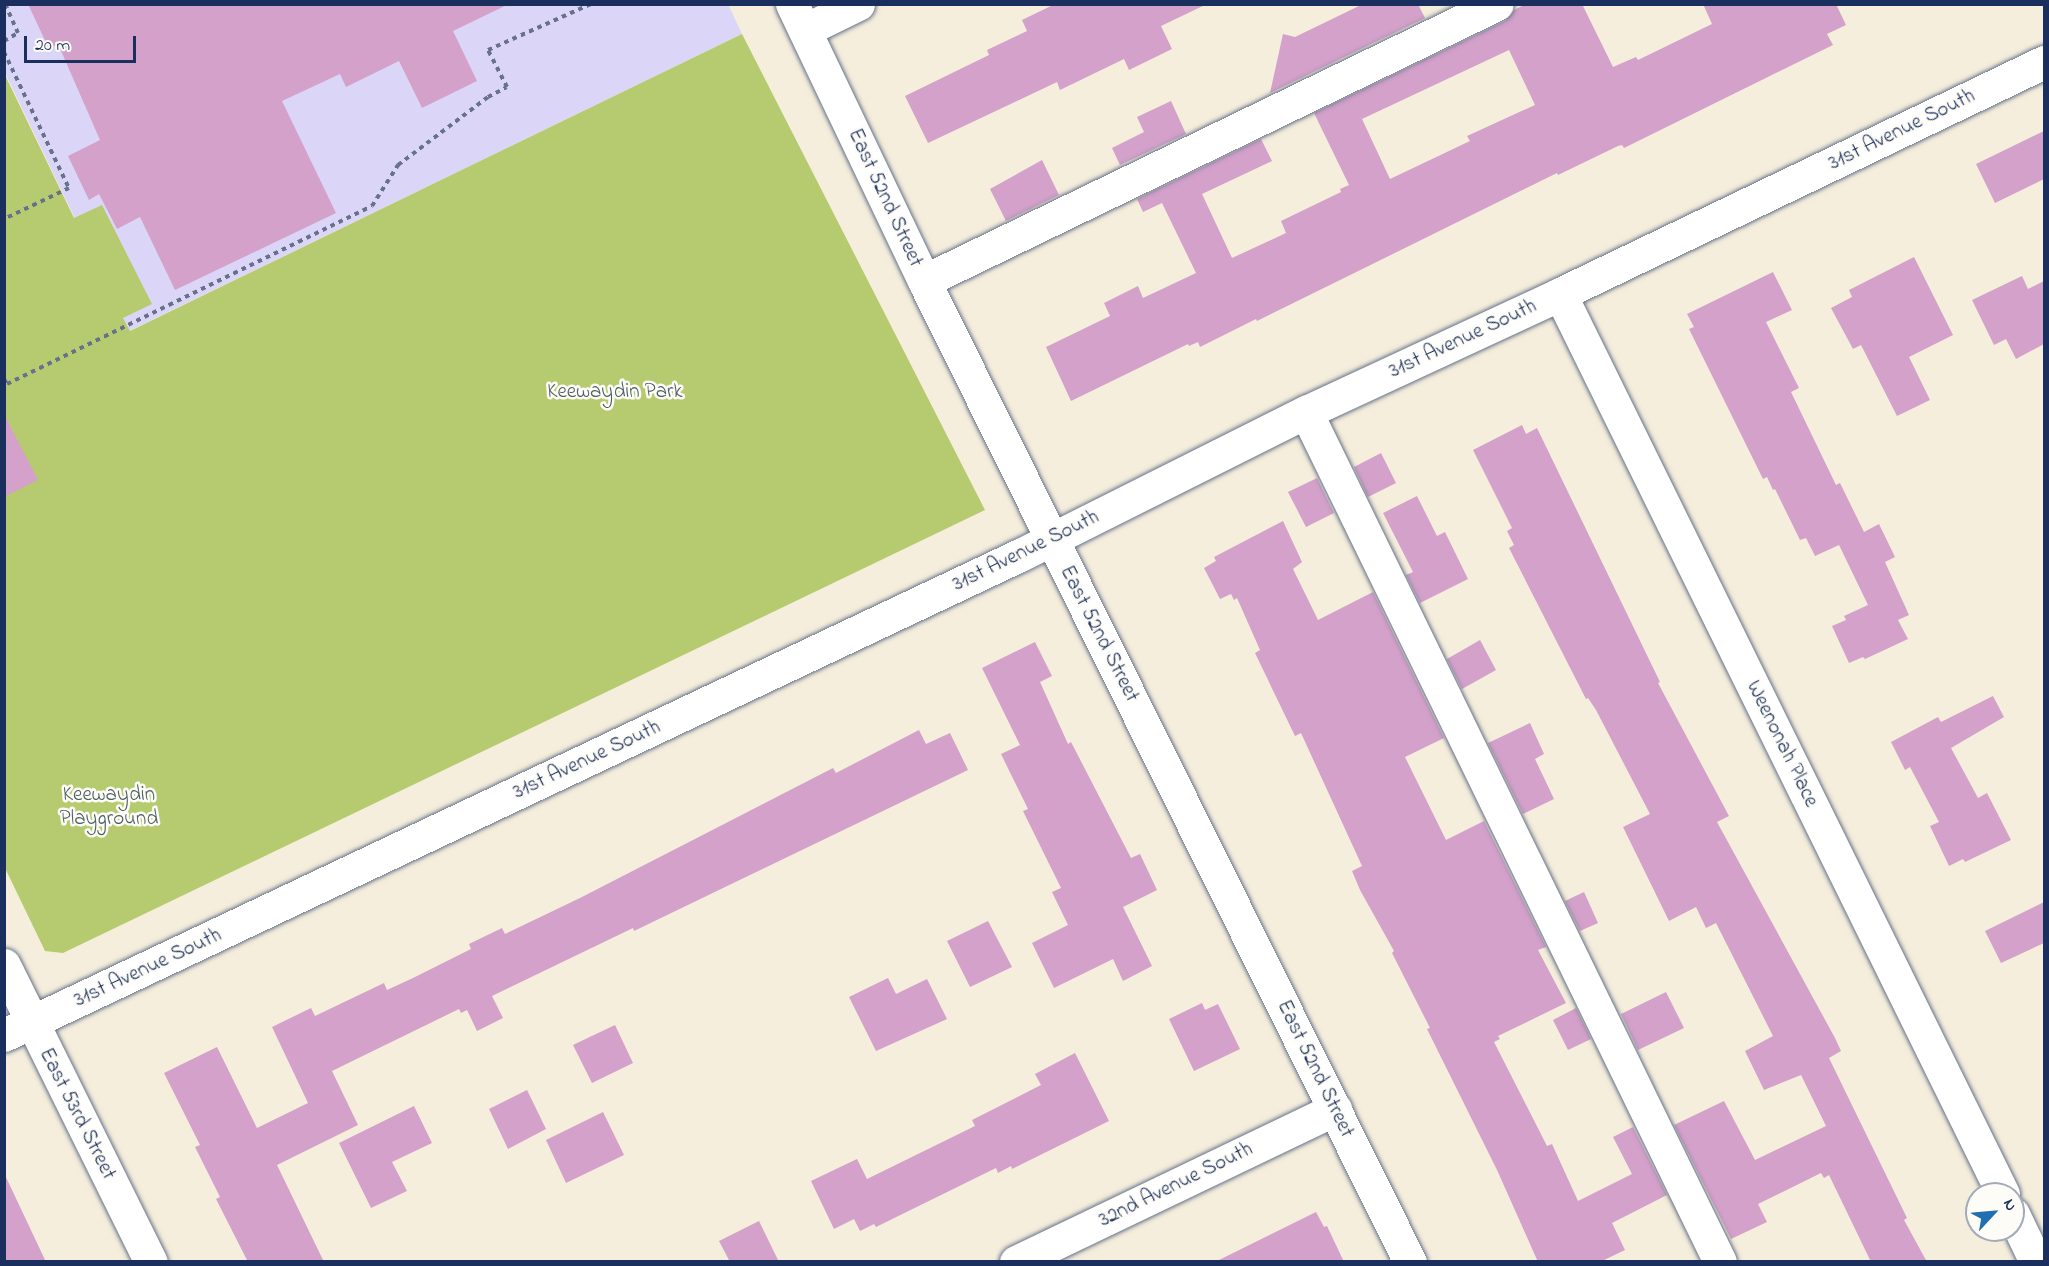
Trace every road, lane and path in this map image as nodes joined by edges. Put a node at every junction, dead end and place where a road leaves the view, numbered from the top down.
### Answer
1 (5, 4) edge
2 (591, 4) edge
3 (858, 4) edge
4 (1497, 4) edge
5 (799, 17) edge
6 (4, 41) edge
7 (4, 52) edge
8 (2044, 62) edge
9 (4, 219) edge
10 (924, 281) junction
11 (1560, 294) junction
12 (4, 380) edge
13 (1306, 412) junction
14 (1051, 539) junction
15 (4, 965) edge
16 (18, 1029) edge
17 (1335, 1109) junction
18 (1997, 1182) edge
19 (2025, 1239) edge
20 (151, 1262) edge
21 (1017, 1262) edge
22 (1410, 1262) edge
23 (1720, 1262) edge
24 (2036, 1262) edge

1 - 6 path
2 - 12 path
3 - 5 street
4 - 10 street
5 - 10 street, East 52nd Street
7 - 9 path
8 - 11 street, 31st Avenue South
10 - 14 street, East 52nd Street
11 - 13 street, 31st Avenue South
11 - 18 street, Weenonah Place
13 - 14 street, 31st Avenue South
13 - 23 street
14 - 16 street, 31st Avenue South
14 - 17 street, East 52nd Street
15 - 16 street, East 53rd Street
16 - 20 street, East 53rd Street
17 - 21 street, 32nd Avenue South
17 - 22 street, East 52nd Street
19 - 24 street

